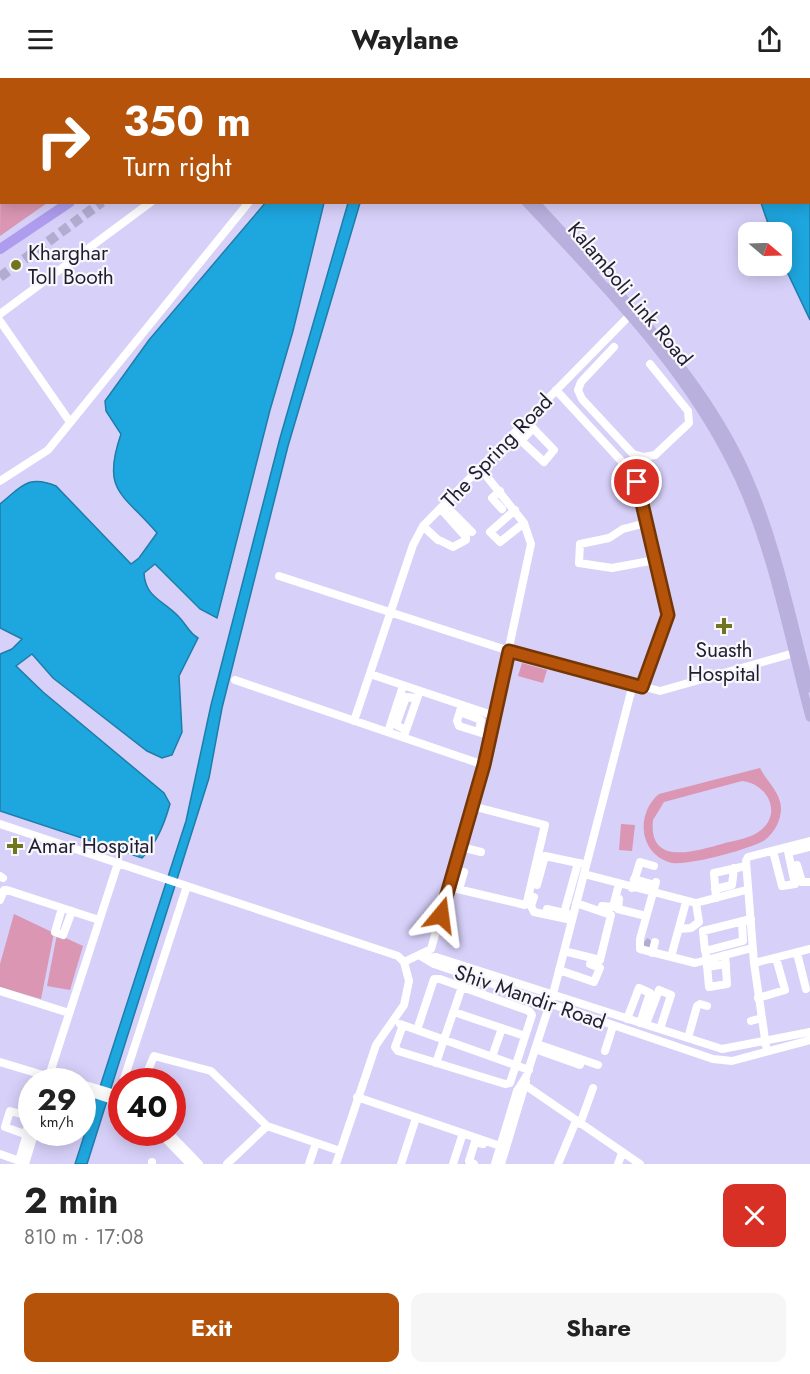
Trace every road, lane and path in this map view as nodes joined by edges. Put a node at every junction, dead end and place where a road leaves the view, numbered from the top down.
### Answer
1 (67, 204) edge
2 (148, 204) edge
3 (247, 204) edge
4 (528, 204) edge
5 (537, 204) edge
6 (0, 249) edge
7 (633, 313) junction
8 (0, 314) edge
9 (0, 321) edge
10 (614, 347) dead end
11 (591, 355) junction
12 (598, 362) junction
13 (650, 364) dead end
14 (573, 373) junction
15 (581, 382) junction
16 (556, 390) junction
17 (70, 422) junction
18 (527, 422) junction
19 (533, 428) junction
20 (514, 434) junction
21 (521, 441) junction
22 (480, 468) junction
23 (0, 481) edge
24 (500, 491) junction
25 (512, 506) junction
26 (443, 507) junction
27 (524, 523) junction
28 (646, 523) junction
29 (423, 526) junction
30 (471, 532) dead end
31 (655, 560) junction
32 (279, 576) dead end
33 (390, 613) junction
34 (509, 651) junction
35 (797, 653) junction
36 (370, 674) junction
37 (236, 680) dead end
38 (633, 684) junction
39 (403, 686) junction
40 (642, 687) junction
41 (810, 687) edge
42 (418, 695) junction
43 (461, 709) junction
44 (495, 716) junction
45 (810, 717) edge
46 (354, 721) junction
47 (388, 732) junction
48 (479, 732) junction
49 (405, 734) junction
50 (491, 736) junction
51 (484, 765) junction
52 (472, 806) junction
53 (0, 824) edge
54 (810, 841) edge
55 (461, 847) junction
56 (810, 847) edge
57 (790, 849) junction
58 (481, 852) dead end
59 (774, 853) junction
60 (578, 862) junction
61 (118, 863) junction
62 (587, 865) junction
63 (654, 866) dead end
64 (746, 866) junction
65 (734, 868) junction
66 (464, 872) dead end
67 (584, 874) junction
68 (634, 879) junction
69 (810, 882) edge
70 (620, 885) junction
71 (185, 886) junction
72 (449, 887) junction
73 (655, 887) junction
74 (632, 888) junction
75 (459, 889) junction
76 (746, 890) junction
77 (716, 893) junction
78 (0, 900) edge
79 (577, 901) junction
80 (686, 902) junction
81 (701, 902) junction
82 (547, 909) dead end
83 (61, 911) junction
84 (643, 912) junction
85 (70, 915) junction
86 (564, 916) junction
87 (573, 917) junction
88 (747, 920) junction
89 (99, 921) junction
90 (683, 928) junction
91 (752, 948) junction
92 (810, 949) edge
93 (564, 952) junction
94 (797, 953) junction
95 (423, 956) junction
96 (671, 957) junction
97 (777, 958) junction
98 (706, 959) junction
99 (725, 959) junction
100 (404, 962) junction
101 (754, 963) junction
102 (559, 970) junction
103 (466, 975) junction
104 (462, 987) junction
105 (806, 989) dead end
106 (0, 991) edge
107 (553, 994) junction
108 (758, 998) junction
109 (549, 1004) junction
110 (707, 1006) dead end
111 (631, 1008) junction
112 (454, 1012) junction
113 (69, 1013) junction
114 (762, 1018) junction
115 (627, 1019) junction
116 (645, 1019) junction
117 (750, 1021) dead end
118 (393, 1022) junction
119 (403, 1025) junction
120 (661, 1025) junction
121 (614, 1026) junction
122 (502, 1028) junction
123 (417, 1030) junction
124 (810, 1032) edge
125 (525, 1036) junction
126 (688, 1038) junction
127 (444, 1040) junction
128 (810, 1040) edge
129 (766, 1042) junction
130 (536, 1046) junction
131 (605, 1051) dead end
132 (765, 1053) junction
133 (492, 1057) junction
134 (0, 1062) edge
135 (436, 1063) junction
136 (516, 1065) junction
137 (580, 1065) dead end
138 (598, 1065) dead end
139 (18, 1068) edge
140 (51, 1068) edge
141 (127, 1068) edge
142 (149, 1068) edge
143 (526, 1079) junction
144 (593, 1088) dead end
145 (357, 1097) junction
146 (18, 1113) edge
147 (416, 1118) junction
148 (578, 1122) junction
149 (267, 1126) junction
150 (0, 1131) edge
151 (18, 1133) edge
152 (463, 1133) junction
153 (18, 1135) edge
154 (316, 1143) junction
155 (28, 1146) edge
156 (173, 1146) edge
157 (182, 1146) edge
158 (502, 1148) junction
159 (340, 1151) junction
160 (622, 1153) junction
161 (0, 1154) edge
162 (23, 1163) edge
163 (190, 1164) edge
164 (199, 1164) edge
165 (227, 1164) edge
166 (309, 1164) edge
167 (336, 1164) edge
168 (401, 1164) edge
169 (453, 1164) edge
170 (474, 1164) edge
171 (500, 1164) edge
172 (558, 1164) edge
173 (618, 1164) edge
174 (640, 1164) edge

1 - 6 highway
2 - 8 street
3 - 17 street
4 - 7 main road, Kalamboli Link Road
5 - 7 main road, Kalamboli Link Road
7 - 11 street, The Spring Road
7 - 35 main road, Kalamboli Link Road
9 - 17 street
10 - 12 street
11 - 12 street
11 - 14 street, The Spring Road
12 - 15 street
13 - 15 street
14 - 15 street
14 - 16 street, The Spring Road
16 - 18 street, The Spring Road
16 - 28 street
17 - 23 street
18 - 19 street
18 - 20 street, The Spring Road
19 - 21 street
19 - 21 street
20 - 21 street
20 - 22 street, The Spring Road
22 - 24 street
22 - 26 street, The Spring Road
24 - 25 street
24 - 25 street
25 - 27 street
25 - 27 street
26 - 29 street, The Spring Road
26 - 29 street
26 - 30 street
27 - 34 street
28 - 31 street
28 - 31 street
29 - 33 street, The Spring Road
31 - 40 street
32 - 33 street
33 - 34 street
33 - 36 street, The Spring Road
34 - 38 street
34 - 44 street
35 - 40 street
35 - 41 main road, Kalamboli Link Road
35 - 45 main road, Kalamboli Link Road
36 - 39 street
36 - 46 street, The Spring Road
37 - 46 street
38 - 40 street
38 - 62 street
39 - 42 street
39 - 47 street
42 - 43 street
42 - 49 street
43 - 44 street
43 - 48 street
43 - 48 street
44 - 50 street
46 - 47 street
47 - 49 street
48 - 50 street
49 - 51 street
50 - 51 street
51 - 52 street
52 - 55 street
52 - 75 street
53 - 61 street
54 - 57 street
55 - 58 street
55 - 72 street
56 - 57 street
57 - 59 street
57 - 59 street
57 - 69 street
59 - 64 street
60 - 62 street
60 - 86 street
60 - 86 street
61 - 71 street
61 - 89 street
62 - 67 street
63 - 68 street
64 - 65 street
64 - 76 street
65 - 77 street
65 - 77 street
66 - 75 street
67 - 70 street
67 - 79 street
68 - 73 street
68 - 74 street
70 - 74 street
70 - 79 street
70 - 84 street
71 - 100 street
71 - 141 street
72 - 75 street
72 - 95 street
73 - 74 street
73 - 80 street
73 - 84 street
76 - 77 street
76 - 88 street
77 - 81 street
78 - 83 street
79 - 87 street
79 - 93 street
80 - 81 street
80 - 90 street
81 - 90 street
82 - 86 street
83 - 85 street
83 - 85 street
84 - 96 street
85 - 89 street
86 - 87 street
87 - 93 street
88 - 91 street
88 - 98 street
88 - 98 street
89 - 113 street
90 - 96 street
91 - 99 street
91 - 101 street
92 - 94 street
93 - 102 street
93 - 102 street
94 - 97 street
94 - 105 street
95 - 100 street
95 - 103 street, Shiv Mandir Road
95 - 107 street, Shiv Mandir Road
96 - 98 street
97 - 101 street
97 - 108 street
98 - 99 street
98 - 99 street
100 - 118 street
101 - 108 street
102 - 107 street
103 - 104 street
103 - 109 street, Shiv Mandir Road
104 - 112 street
104 - 123 street
104 - 125 street
106 - 113 street
107 - 109 street
107 - 115 street, Shiv Mandir Road
108 - 114 street
109 - 121 street, Shiv Mandir Road
109 - 130 street
110 - 126 street
111 - 115 street
111 - 116 street
111 - 116 street
112 - 122 street
112 - 127 street
113 - 140 street
114 - 117 street
114 - 129 street
115 - 116 street, Shiv Mandir Road
116 - 120 street, Shiv Mandir Road
116 - 120 street
118 - 119 street
118 - 145 street
119 - 123 street
119 - 135 street
120 - 126 street, Shiv Mandir Road
121 - 131 street
121 - 132 street, Shiv Mandir Road
122 - 125 street
122 - 133 street
123 - 127 street
124 - 129 street, Shiv Mandir Road
125 - 136 street
126 - 129 street, Shiv Mandir Road
127 - 133 street
127 - 135 street
128 - 132 street, Shiv Mandir Road
129 - 132 street
130 - 137 street
130 - 138 street
130 - 143 street
133 - 136 street
134 - 139 street
135 - 136 street
136 - 143 street
142 - 149 street
143 - 148 street
143 - 158 street
144 - 148 street
145 - 147 street
145 - 159 street
146 - 151 street
147 - 152 street
147 - 168 street
148 - 160 street
148 - 172 street
149 - 154 street
149 - 165 street
150 - 153 street
152 - 158 street
152 - 169 street
154 - 159 street
154 - 166 street
155 - 162 street
156 - 163 street
157 - 164 street
158 - 170 street
158 - 171 street
159 - 167 street
160 - 173 street
160 - 174 street
161 - 162 street

